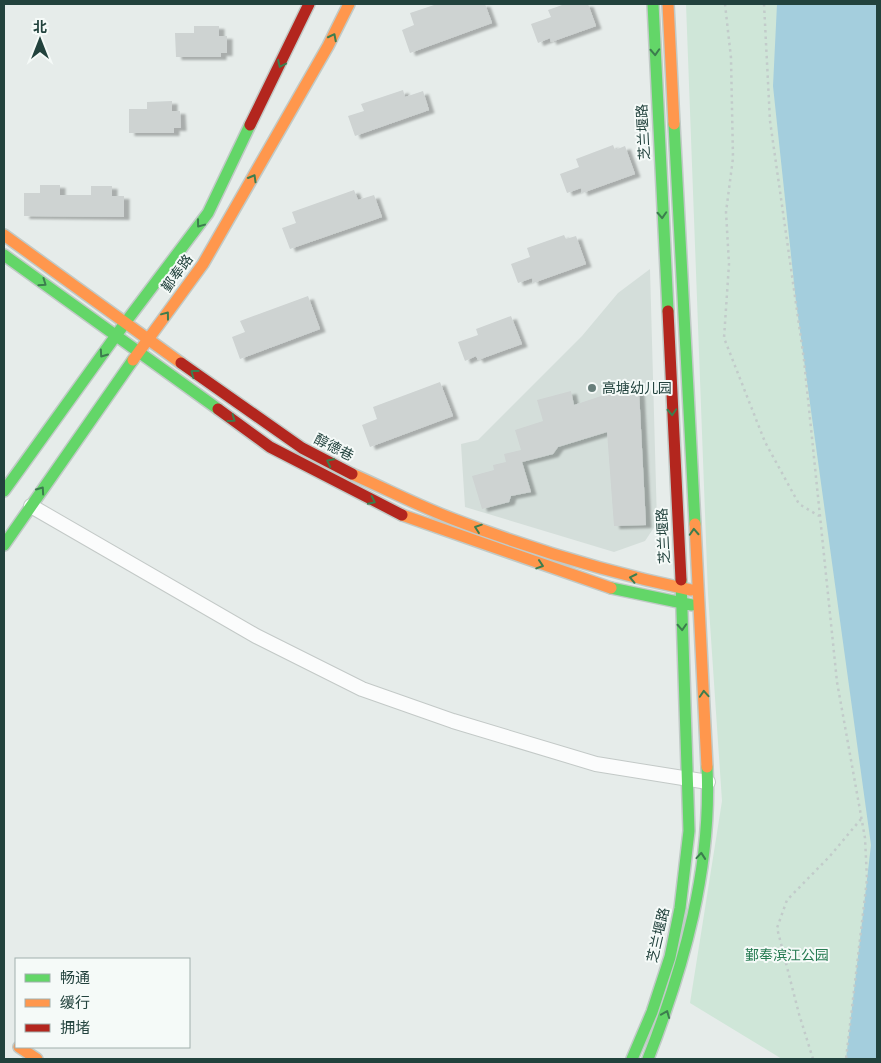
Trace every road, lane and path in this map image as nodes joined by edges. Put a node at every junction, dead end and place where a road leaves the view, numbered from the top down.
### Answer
1 (309, 4) edge
2 (350, 4) edge
3 (653, 4) edge
4 (668, 4) edge
5 (725, 4) edge
6 (764, 4) edge
7 (4, 235) edge
8 (4, 254) edge
9 (125, 323) junction
10 (116, 335) junction
11 (148, 338) junction
12 (139, 351) junction
13 (4, 491) edge
14 (31, 506) junction
15 (819, 516) junction
16 (4, 545) edge
17 (681, 588) junction
18 (697, 592) junction
19 (681, 602) junction
20 (698, 606) junction
21 (689, 779) junction
22 (708, 782) junction
23 (862, 819) junction
24 (21, 1048) edge
25 (37, 1059) edge
26 (632, 1059) edge
27 (648, 1059) edge
28 (813, 1059) edge
29 (846, 1059) edge

1 -> 9 main road, 鄞奉路
11 -> 2 main road, 鄞奉路
3 -> 17 main road, 芝兰堰路
18 -> 4 main road
5 - 15 path
6 - 15 path
7 - 9 main road, 醇德巷
8 -> 10 main road
9 - 10 main road, 鄞奉路
9 - 11 main road, 醇德巷
10 - 12 main road
10 -> 13 main road, 鄞奉路
11 - 12 main road, 鄞奉路
17 -> 11 main road, 醇德巷
14 -> 12 main road, 鄞奉路
12 -> 19 main road
14 - 16 main road, 鄞奉路
14 - 21 street
15 - 23 path
17 - 18 main road, 醇德巷
17 - 19 main road, 芝兰堰路
18 - 20 main road
19 - 20 main road
19 -> 21 main road, 芝兰堰路
22 -> 20 main road
21 - 22 street
21 - 26 main road, 芝兰堰路
27 -> 22 main road
23 - 28 path
23 - 29 path
24 - 25 main road

